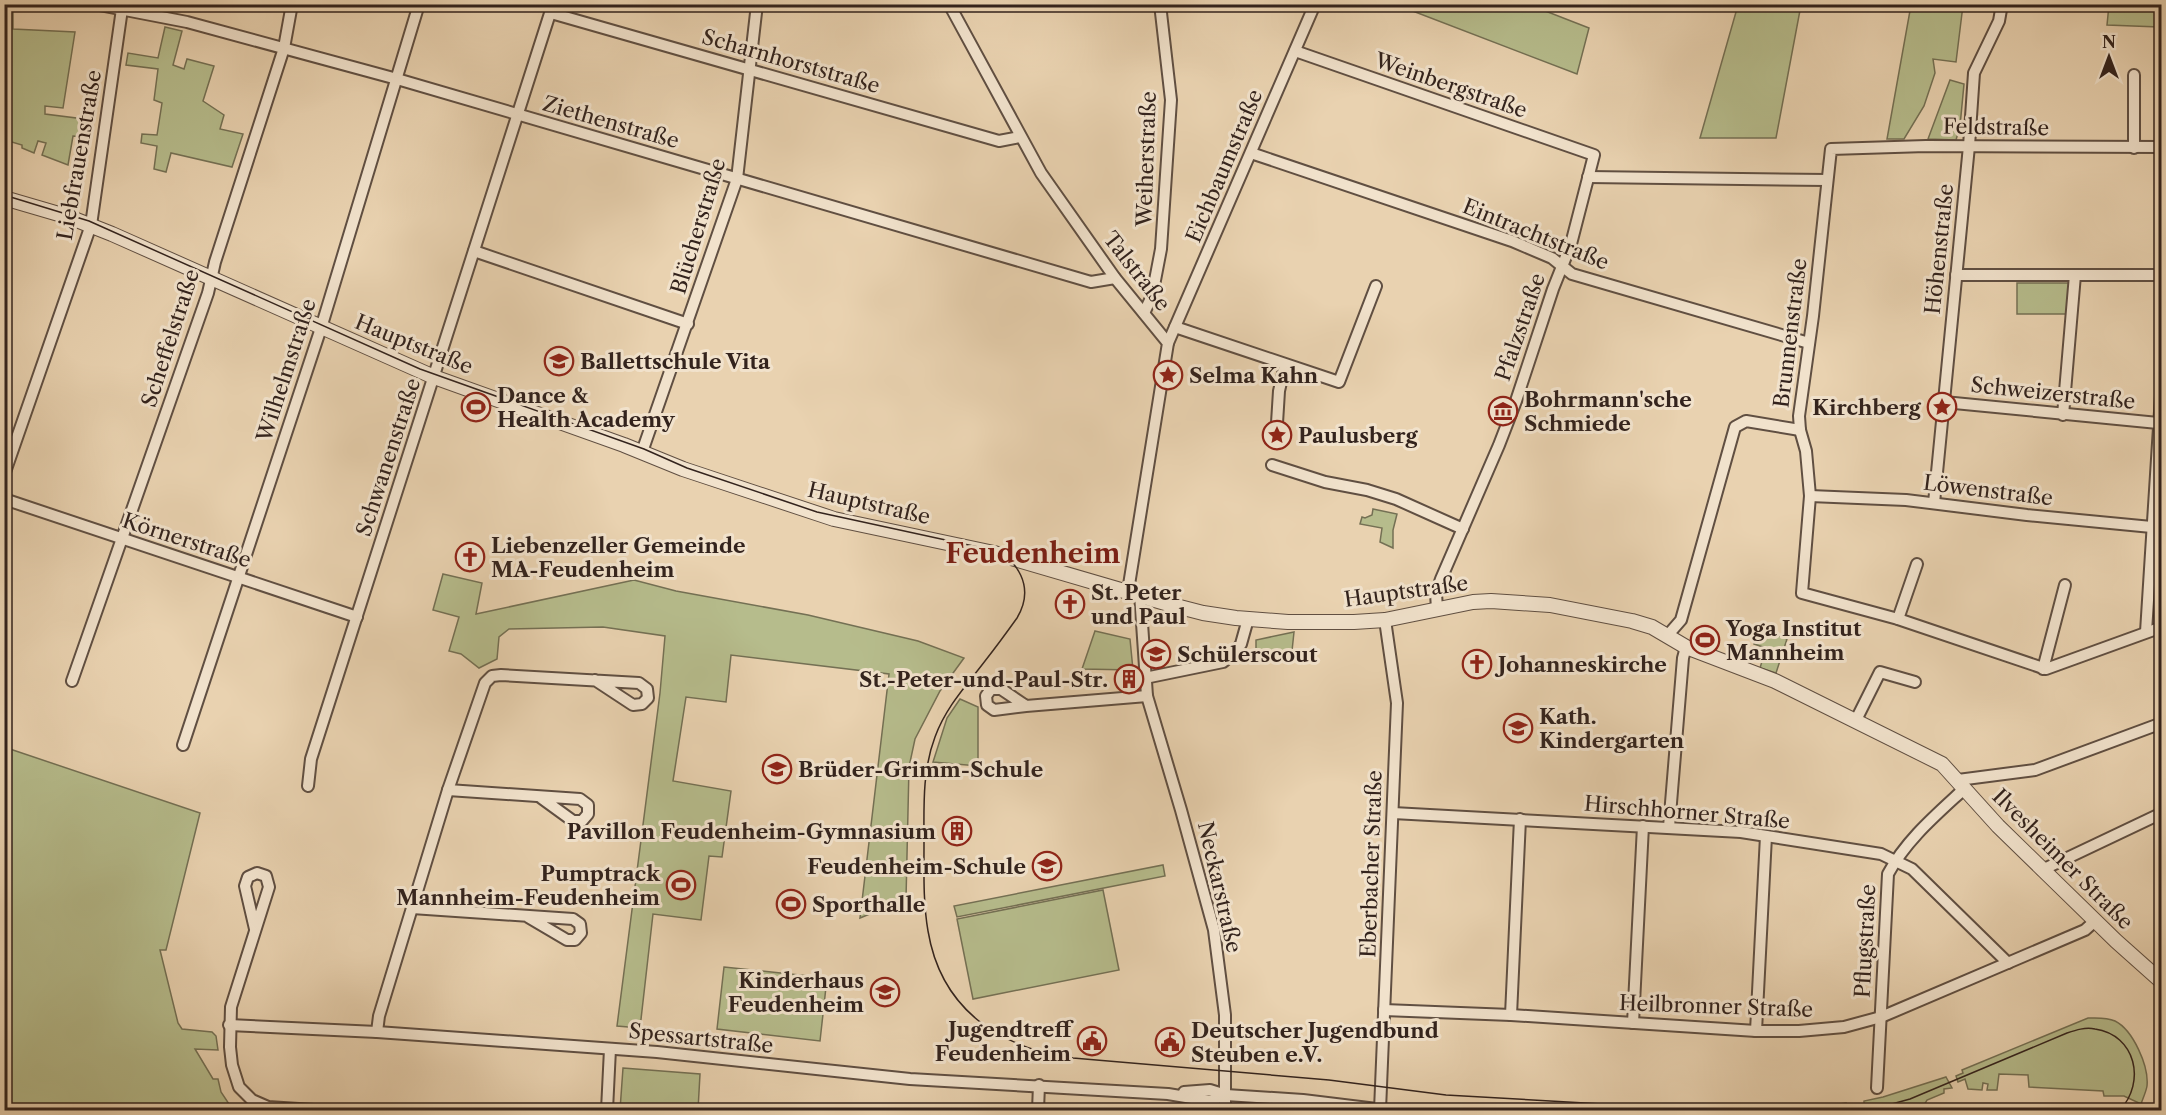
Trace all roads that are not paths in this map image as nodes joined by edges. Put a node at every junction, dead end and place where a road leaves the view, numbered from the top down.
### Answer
1 (94, 4) edge
2 (292, 4) edge
3 (418, 4) edge
4 (757, 4) edge
5 (949, 4) edge
6 (1160, 4) edge
7 (1315, 4) edge
8 (2001, 4) edge
9 (122, 9) junction
10 (552, 9) edge
11 (284, 48) junction
12 (1295, 51) junction
13 (750, 69) junction
14 (2134, 75) dead end
15 (397, 79) junction
16 (518, 115) junction
17 (1020, 138) junction
18 (1969, 146) junction
19 (2162, 147) edge
20 (2134, 148) junction
21 (1831, 149) joint
22 (1251, 153) junction
23 (1594, 155) joint
24 (1588, 177) junction
25 (737, 179) junction
26 (1827, 180) junction
27 (4, 198) edge
28 (91, 225) junction
29 (474, 251) junction
30 (1562, 266) junction
31 (1956, 275) junction
32 (2162, 275) edge
33 (2075, 276) junction
34 (211, 278) junction
35 (1115, 278) junction
36 (1376, 286) dead end
37 (1144, 313) junction
38 (688, 324) junction
39 (1175, 327) junction
40 (321, 328) junction
41 (1168, 343) junction
42 (1809, 343) junction
43 (1285, 365) junction
44 (434, 377) junction
45 (2162, 380) edge
46 (1944, 402) junction
47 (2063, 415) junction
48 (1277, 423) dead end
49 (2158, 423) junction
50 (1800, 430) junction
51 (642, 452) junction
52 (1272, 465) dead end
53 (4, 475) edge
54 (1810, 496) junction
55 (4, 499) edge
56 (1934, 503) junction
57 (2158, 528) edge
58 (1463, 529) junction
59 (122, 539) junction
60 (1917, 564) dead end
61 (238, 577) junction
62 (2065, 585) dead end
63 (1134, 593) junction
64 (1437, 609) junction
65 (357, 617) junction
66 (1248, 619) junction
67 (1898, 619) junction
68 (1385, 620) junction
69 (2162, 627) edge
70 (2146, 632) junction
71 (1667, 636) junction
72 (1686, 647) junction
73 (2043, 669) junction
74 (1145, 678) junction
75 (72, 681) dead end
76 (595, 681) dead end
77 (1915, 682) dead end
78 (1147, 696) junction
79 (1026, 706) dead end
80 (1856, 720) junction
81 (2162, 723) edge
82 (183, 745) dead end
83 (1961, 784) junction
84 (308, 786) dead end
85 (448, 790) junction
86 (540, 797) dead end
87 (1393, 813) junction
88 (2162, 813) edge
89 (1520, 819) junction
90 (1643, 826) junction
91 (1669, 827) junction
92 (1766, 836) junction
93 (1896, 860) junction
94 (2042, 870) junction
95 (412, 908) junction
96 (528, 917) dead end
97 (2095, 921) junction
98 (255, 929) dead end
99 (2008, 963) junction
100 (2162, 982) edge
101 (1384, 1010) junction
102 (1511, 1015) junction
103 (1881, 1017) junction
104 (1633, 1023) junction
105 (229, 1025) junction
106 (1756, 1031) junction
107 (377, 1032) junction
108 (610, 1048) junction
109 (1039, 1086) junction
110 (1877, 1088) dead end
111 (1226, 1095) junction
112 (2162, 1107) edge
113 (314, 1110) edge
114 (607, 1110) edge
115 (1038, 1110) edge
116 (1225, 1110) edge
117 (1382, 1110) edge
118 (2159, 1110) edge

1 - 9 street, Ziethenstraße
2 - 11 street, Scheffelstraße
3 - 15 street, Wilhelmstraße
4 - 13 street, Blücherstraße
5 - 17 street, Talstraße
6 - 37 street, Weiherstraße
7 - 12 street, Eichbaumstraße
8 - 18 street, Höhenstraße
9 - 11 street, Ziethenstraße
9 - 28 street, Liebfrauenstraße
10 - 13 street, Scharnhorststraße
10 - 16 street, Schwanenstraße
11 - 15 street, Ziethenstraße
11 - 34 street, Scheffelstraße
12 - 22 street, Eichbaumstraße
12 - 23 street, Weinbergstraße
13 - 17 street, Scharnhorststraße
13 - 25 street, Blücherstraße
14 - 20 street
15 - 16 street, Ziethenstraße
15 - 40 street, Wilhelmstraße
16 - 25 street, Ziethenstraße
16 - 29 street, Schwanenstraße
17 - 35 street, Talstraße
18 - 20 street, Feldstraße
18 - 21 street, Feldstraße
18 - 31 street, Höhenstraße
19 - 20 street, Feldstraße
21 - 26 street, Brunnenstraße
22 - 30 street, Eintrachtstraße
22 - 39 street, Eichbaumstraße
23 - 24 street, Pfalzstraße
24 - 26 street
24 - 30 street, Pfalzstraße
25 - 35 street, Ziethenstraße
25 - 38 street, Blücherstraße
26 - 42 street, Brunnenstraße
27 - 28 street, Hauptstraße
28 - 34 street, Hauptstraße
28 - 53 street, Liebfrauenstraße
29 - 38 street
29 - 44 street, Schwanenstraße
30 - 42 street, Eintrachtstraße
30 - 58 street, Pfalzstraße
31 - 33 street
31 - 46 street, Höhenstraße
32 - 33 street
33 - 47 street
34 - 40 street, Hauptstraße
34 - 59 street, Scheffelstraße
35 - 37 street, Talstraße
36 - 43 street
37 - 41 street, Talstraße
38 - 51 street, Blücherstraße
39 - 41 street, Eichbaumstraße
39 - 43 street
40 - 44 street, Hauptstraße
40 - 61 street, Wilhelmstraße
41 - 63 street, Talstraße
42 - 50 street, Brunnenstraße
43 - 48 street
44 - 51 street, Hauptstraße
44 - 65 street, Schwanenstraße
45 - 49 street
46 - 47 street, Schweizerstraße
46 - 56 street, Höhenstraße
47 - 49 street, Schweizerstraße
49 - 57 street
50 - 54 street, Brunnenstraße
50 - 71 street
51 - 63 street, Hauptstraße
52 - 58 street
54 - 56 street, Löwenstraße
54 - 67 street, Brunnenstraße
55 - 59 street, Körnerstraße
56 - 57 street, Löwenstraße
57 - 70 street
58 - 64 street, Pfalzstraße
59 - 61 street, Körnerstraße
59 - 75 street, Scheffelstraße
60 - 67 street
61 - 65 street, Körnerstraße
61 - 82 street, Wilhelmstraße
62 - 73 street
63 - 66 street, Hauptstraße
63 - 74 street, Neckarstraße
64 - 68 street, Hauptstraße
64 - 71 street, Hauptstraße
65 - 84 street, Schwanenstraße
66 - 68 street, Hauptstraße
66 - 74 street
67 - 73 street
68 - 87 street, Eberbacher Straße
69 - 70 street
70 - 73 street
71 - 72 street, Hauptstraße
72 - 80 street, Hauptstraße
72 - 91 street
74 - 78 street, Neckarstraße
76 - 85 street
77 - 80 street
78 - 79 street
78 - 111 street, Neckarstraße
80 - 83 street, Hauptstraße
81 - 83 street
83 - 93 street, Pflugstraße
83 - 94 street, Ilvesheimer Straße
85 - 86 street
85 - 95 street
87 - 89 street, Hirschhorner Straße
87 - 101 street, Eberbacher Straße
88 - 94 street
89 - 90 street, Hirschhorner Straße
89 - 102 street
90 - 91 street, Hirschhorner Straße
90 - 104 street
91 - 92 street, Hirschhorner Straße
92 - 93 street, Hirschhorner Straße
92 - 106 street
93 - 99 street, Hirschhorner Straße
93 - 103 street, Pflugstraße
94 - 97 street, Ilvesheimer Straße
95 - 96 street
95 - 107 street
97 - 99 street, Heilbronner Straße
97 - 100 street, Ilvesheimer Straße
98 - 105 street
99 - 103 street, Heilbronner Straße
101 - 102 street, Heilbronner Straße
101 - 117 street, Eberbacher Straße
102 - 104 street, Heilbronner Straße
103 - 106 street, Heilbronner Straße
103 - 110 street, Pflugstraße
104 - 106 street, Heilbronner Straße
105 - 107 street, Spessartstraße
105 - 113 street
107 - 108 street, Spessartstraße
108 - 109 street, Spessartstraße
108 - 114 street
109 - 111 street, Spessartstraße
109 - 115 street
111 - 116 street, Neckarstraße
111 - 117 street, Spessartstraße
112 - 118 street

